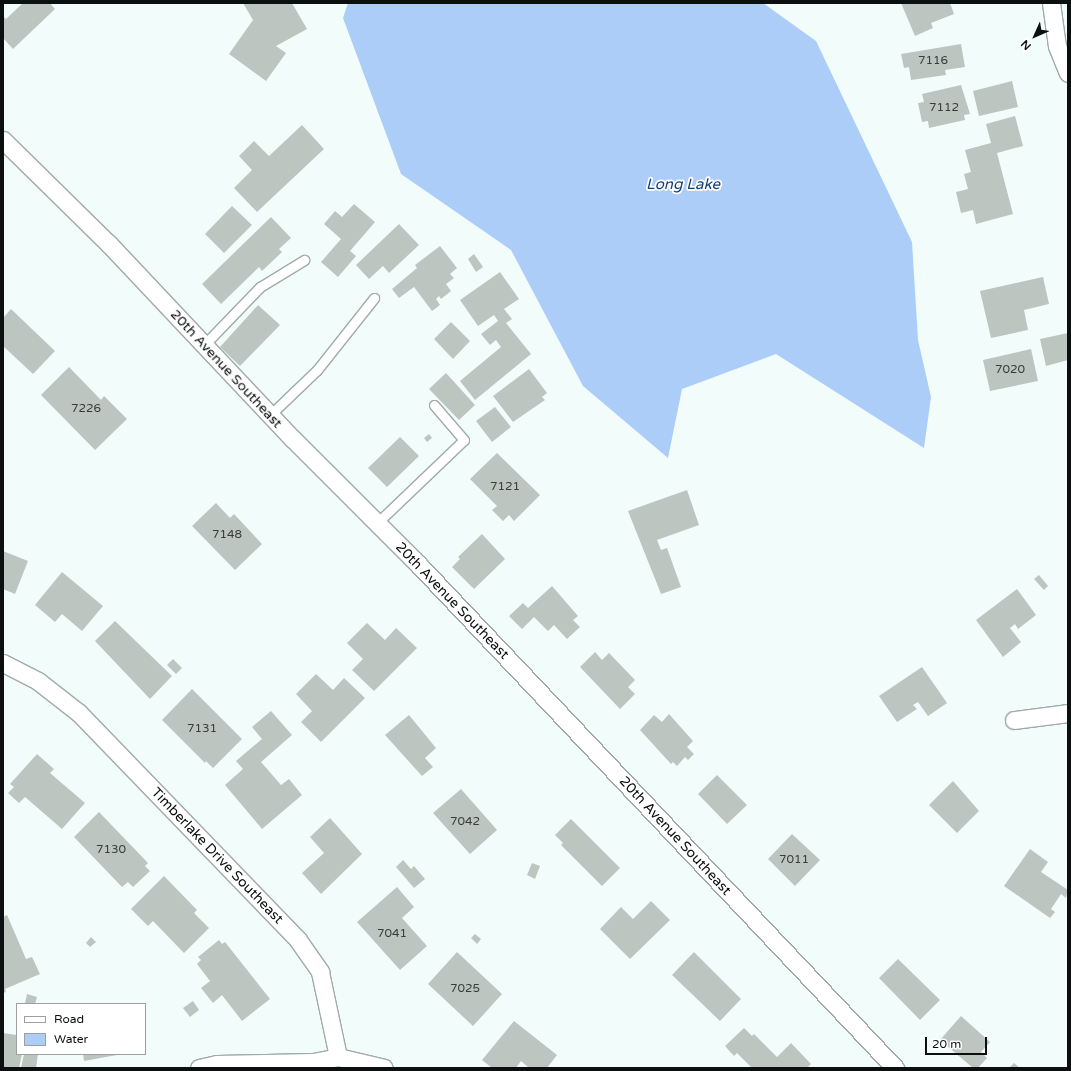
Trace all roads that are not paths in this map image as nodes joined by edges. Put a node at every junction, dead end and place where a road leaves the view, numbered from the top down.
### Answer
1 (1050, 3) edge
2 (1068, 73) edge
3 (3, 140) edge
4 (304, 260) dead end
5 (374, 298) dead end
6 (204, 345) junction
7 (434, 405) dead end
8 (270, 415) junction
9 (377, 523) junction
10 (3, 663) edge
11 (1068, 713) edge
12 (1014, 720) dead end
13 (338, 1057) junction
14 (199, 1068) edge
15 (384, 1068) edge
16 (896, 1068) edge

1 - 2 street
3 - 6 street, 20th Avenue Southeast
4 - 6 lane
5 - 8 lane
6 - 8 street, 20th Avenue Southeast
7 - 9 lane
8 - 9 street, 20th Avenue Southeast
9 - 16 street, 20th Avenue Southeast
10 - 13 street, Timberlake Drive Southeast
11 - 12 street
13 - 14 street
13 - 15 street

